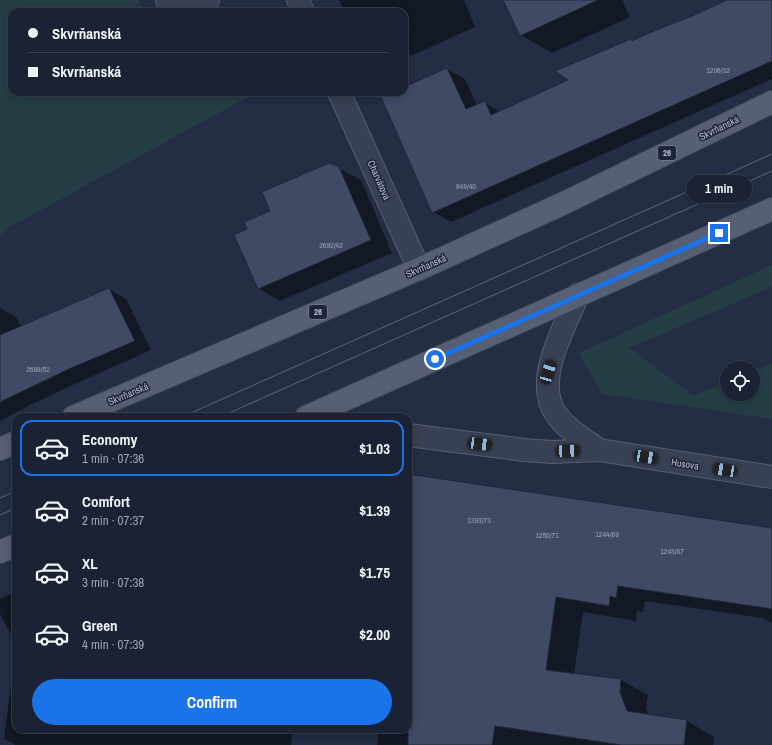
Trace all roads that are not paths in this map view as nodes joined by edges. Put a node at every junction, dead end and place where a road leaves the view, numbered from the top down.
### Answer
1 (167, 0) edge
2 (208, 0) edge
3 (341, 96) edge
4 (772, 102) edge
5 (772, 209) edge
6 (772, 224) edge
7 (693, 245) junction
8 (419, 269) junction
9 (578, 295) junction
10 (83, 413) edge
11 (315, 413) edge
12 (412, 436) edge
13 (12, 444) edge
14 (0, 449) edge
15 (599, 450) junction
16 (772, 477) edge
17 (12, 547) edge
18 (0, 552) edge

1 - 2 street
3 - 8 street, Charvátova
4 - 8 main road, Skvrňanská / 26
5 - 7 main road
6 - 7 main road
7 - 9 main road
8 - 10 main road, Skvrňanská / 26
9 - 11 main road
9 - 15 street
12 - 15 street, Husova
13 - 14 main road
15 - 16 street, Husova
17 - 18 main road

